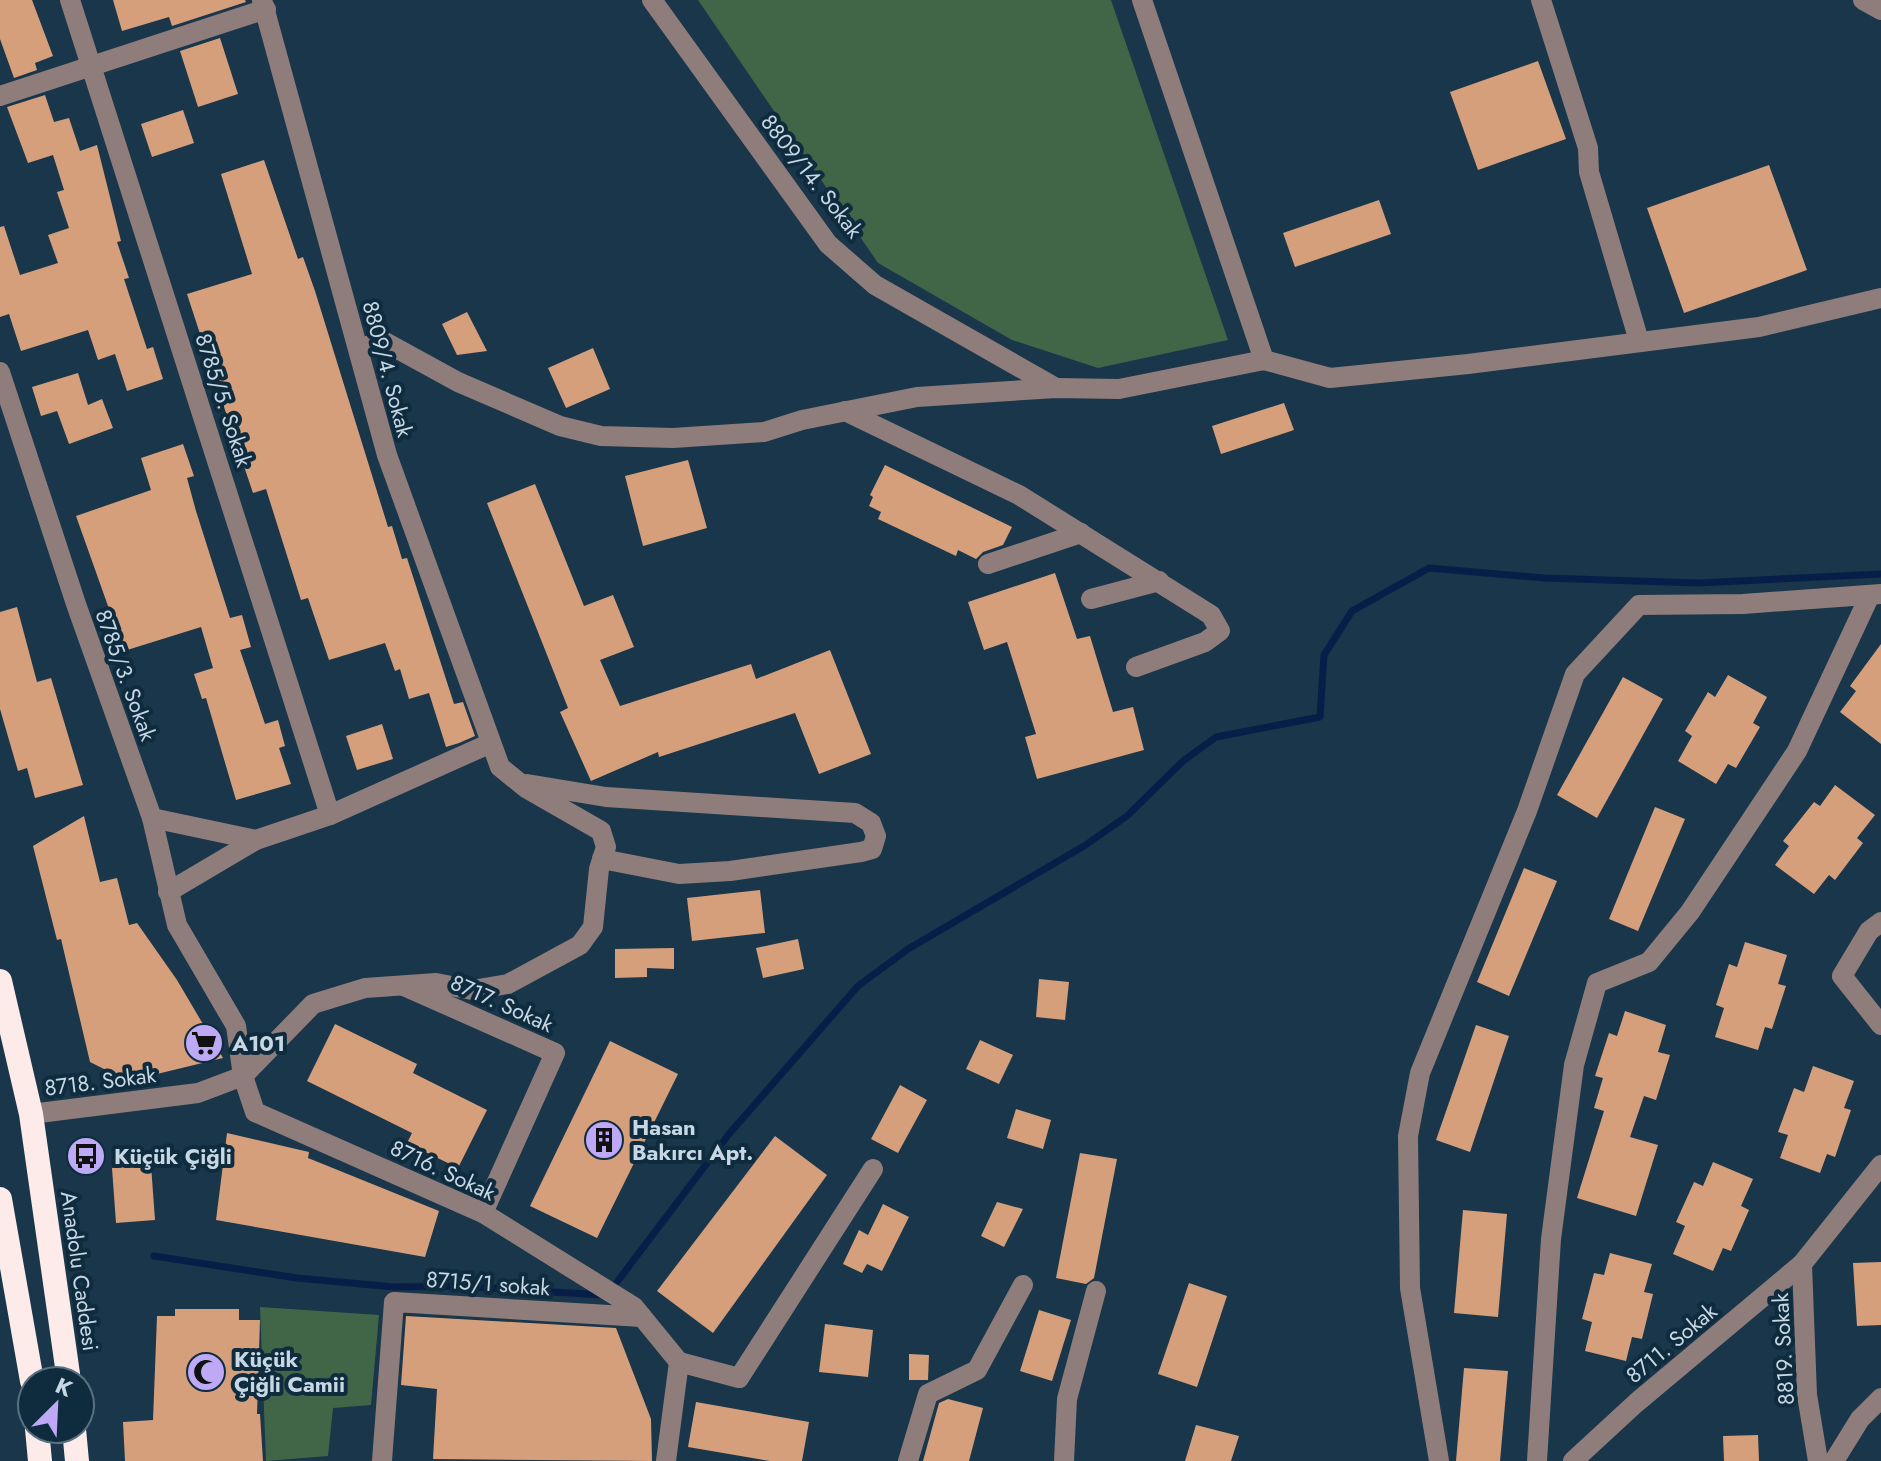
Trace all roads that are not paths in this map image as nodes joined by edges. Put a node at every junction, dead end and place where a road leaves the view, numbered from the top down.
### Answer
1 (70, 0) edge
2 (652, 0) edge
3 (1142, 0) edge
4 (1541, 0) edge
5 (1863, 0) edge
6 (264, 5) edge
7 (1881, 10) edge
8 (92, 65) junction
9 (0, 96) edge
10 (1881, 298) edge
11 (1639, 341) junction
12 (358, 348) junction
13 (1264, 360) junction
14 (0, 372) edge
15 (1056, 388) junction
16 (845, 411) junction
17 (1081, 533) junction
18 (988, 564) dead end
19 (1159, 581) junction
20 (1876, 594) edge
21 (1091, 599) dead end
22 (1136, 667) dead end
23 (491, 743) junction
24 (519, 782) junction
25 (330, 815) junction
26 (152, 818) junction
27 (256, 840) junction
28 (602, 859) junction
29 (168, 892) junction
30 (1881, 922) edge
31 (0, 981) edge
32 (401, 985) junction
33 (1881, 1025) edge
34 (243, 1076) junction
35 (31, 1114) junction
36 (1881, 1165) edge
37 (873, 1169) dead end
38 (0, 1199) edge
39 (483, 1213) junction
40 (3, 1231) edge
41 (1802, 1264) junction
42 (1023, 1285) dead end
43 (1096, 1291) dead end
44 (638, 1312) junction
45 (679, 1362) junction
46 (29, 1365) edge
47 (67, 1365) edge
48 (1881, 1398) edge
49 (382, 1461) edge
50 (666, 1461) edge
51 (908, 1461) edge
52 (1064, 1461) edge
53 (1439, 1461) edge
54 (1537, 1461) edge
55 (1573, 1461) edge
56 (1818, 1461) edge
57 (1834, 1461) edge

1 - 8 street, 8785/5. Sokak
2 - 15 street, 8809/14. Sokak
3 - 13 street
4 - 11 street
5 - 7 street
6 - 8 street
6 - 12 street, 8809/4. Sokak
8 - 9 street
8 - 25 street, 8785/5. Sokak
10 - 11 street
11 - 13 street
12 - 16 street
12 - 23 street, 8809/4. Sokak
13 - 15 street
14 - 26 street, 8785/3. Sokak
15 - 16 street
16 - 17 street
17 - 18 street
17 - 19 street
19 - 21 street
19 - 22 street
20 - 53 street
20 - 54 street
23 - 24 street, 8718. Sokak
23 - 25 street
24 - 28 street, 8718. Sokak
24 - 28 street
25 - 27 street
26 - 27 street
26 - 29 street, 8785/3. Sokak
27 - 29 street
28 - 32 street, 8718. Sokak
29 - 34 street, 8716. Sokak
30 - 33 street
31 - 35 highway, Anadolu Caddesi
32 - 34 street, 8718. Sokak
32 - 39 street, 8717. Sokak
34 - 35 street, 8718. Sokak
34 - 39 street, 8716. Sokak
35 - 47 highway, Anadolu Caddesi
36 - 41 street, 8819. Sokak
37 - 45 street
38 - 40 highway
39 - 44 street, 8716. Sokak
40 - 46 highway
41 - 55 street, 8711. Sokak
41 - 56 street, 8819. Sokak
42 - 51 street
43 - 52 street
44 - 45 street, 8716. Sokak
44 - 49 street, 8715/1 sokak
45 - 50 street
48 - 57 street

